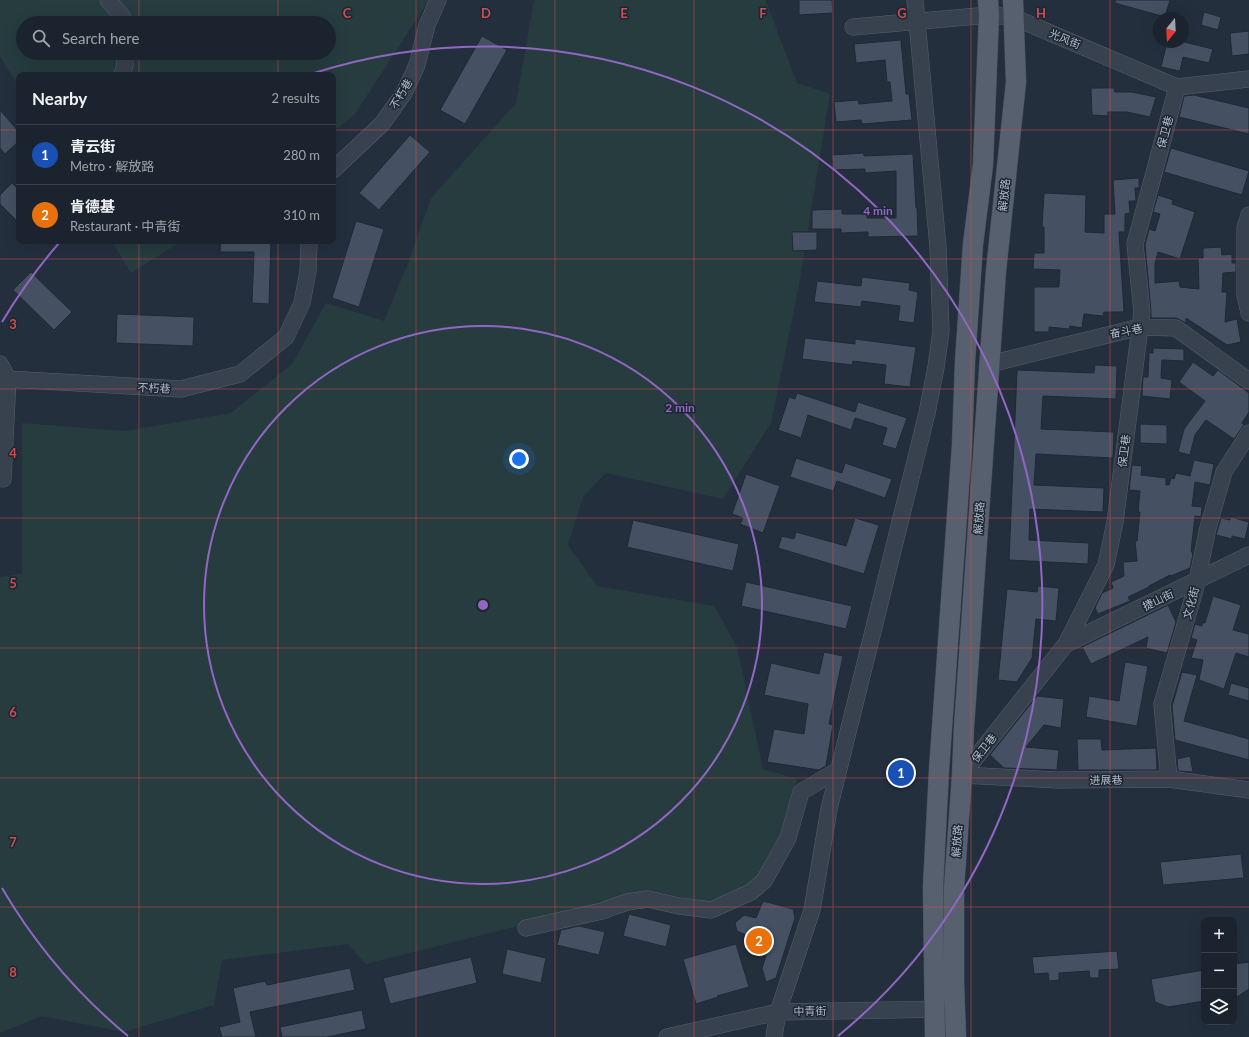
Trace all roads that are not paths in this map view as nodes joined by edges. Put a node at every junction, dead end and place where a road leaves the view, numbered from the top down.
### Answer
1 (108, 0) edge
2 (438, 0) edge
3 (915, 0) edge
4 (988, 7) edge
5 (1013, 8) edge
6 (122, 16) edge
7 (917, 22) junction
8 (853, 27) dead end
9 (125, 60) edge
10 (123, 72) edge
11 (1249, 79) edge
12 (1177, 87) junction
13 (336, 167) edge
14 (1249, 215) edge
15 (309, 244) edge
16 (1249, 313) edge
17 (1140, 327) junction
18 (0, 364) edge
19 (990, 364) junction
20 (8, 379) junction
21 (1249, 380) edge
22 (1249, 433) edge
23 (3, 479) dead end
24 (1249, 555) edge
25 (1197, 580) junction
26 (1066, 644) junction
27 (838, 770) junction
28 (962, 775) junction
29 (1169, 780) junction
30 (1249, 790) edge
31 (526, 928) dead end
32 (935, 1009) junction
33 (956, 1009) junction
34 (778, 1012) junction
35 (667, 1037) edge
36 (774, 1037) edge
37 (935, 1037) edge
38 (956, 1037) edge

1 - 6 street
2 - 13 street, 不朽巷
3 - 7 street
4 - 5 street, 光风街
4 - 7 street, 光风街
4 - 32 main road, 解放路
5 - 12 street, 光风街
5 - 19 main road, 解放路
7 - 8 street, 光风街
7 - 27 street
9 - 10 street
11 - 12 street, 光风街
12 - 17 street, 保卫巷
14 - 16 street
15 - 20 street, 不朽巷
17 - 19 street, 奋斗巷
17 - 21 street, 奋斗巷
17 - 26 street, 保卫巷
18 - 20 street
19 - 28 main road, 解放路
20 - 23 street
22 - 25 street, 文化街
24 - 25 street, 捷山街
25 - 26 street, 捷山街
25 - 29 street, 文化街
26 - 28 street, 保卫巷
27 - 31 street
27 - 34 street
28 - 29 street, 进展巷
28 - 33 main road, 解放路
29 - 30 street, 进展巷
32 - 33 street, 中青街
32 - 34 street, 中青街
32 - 37 main road, 解放路
33 - 38 main road, 解放路
34 - 35 street, 中青街
34 - 36 street

